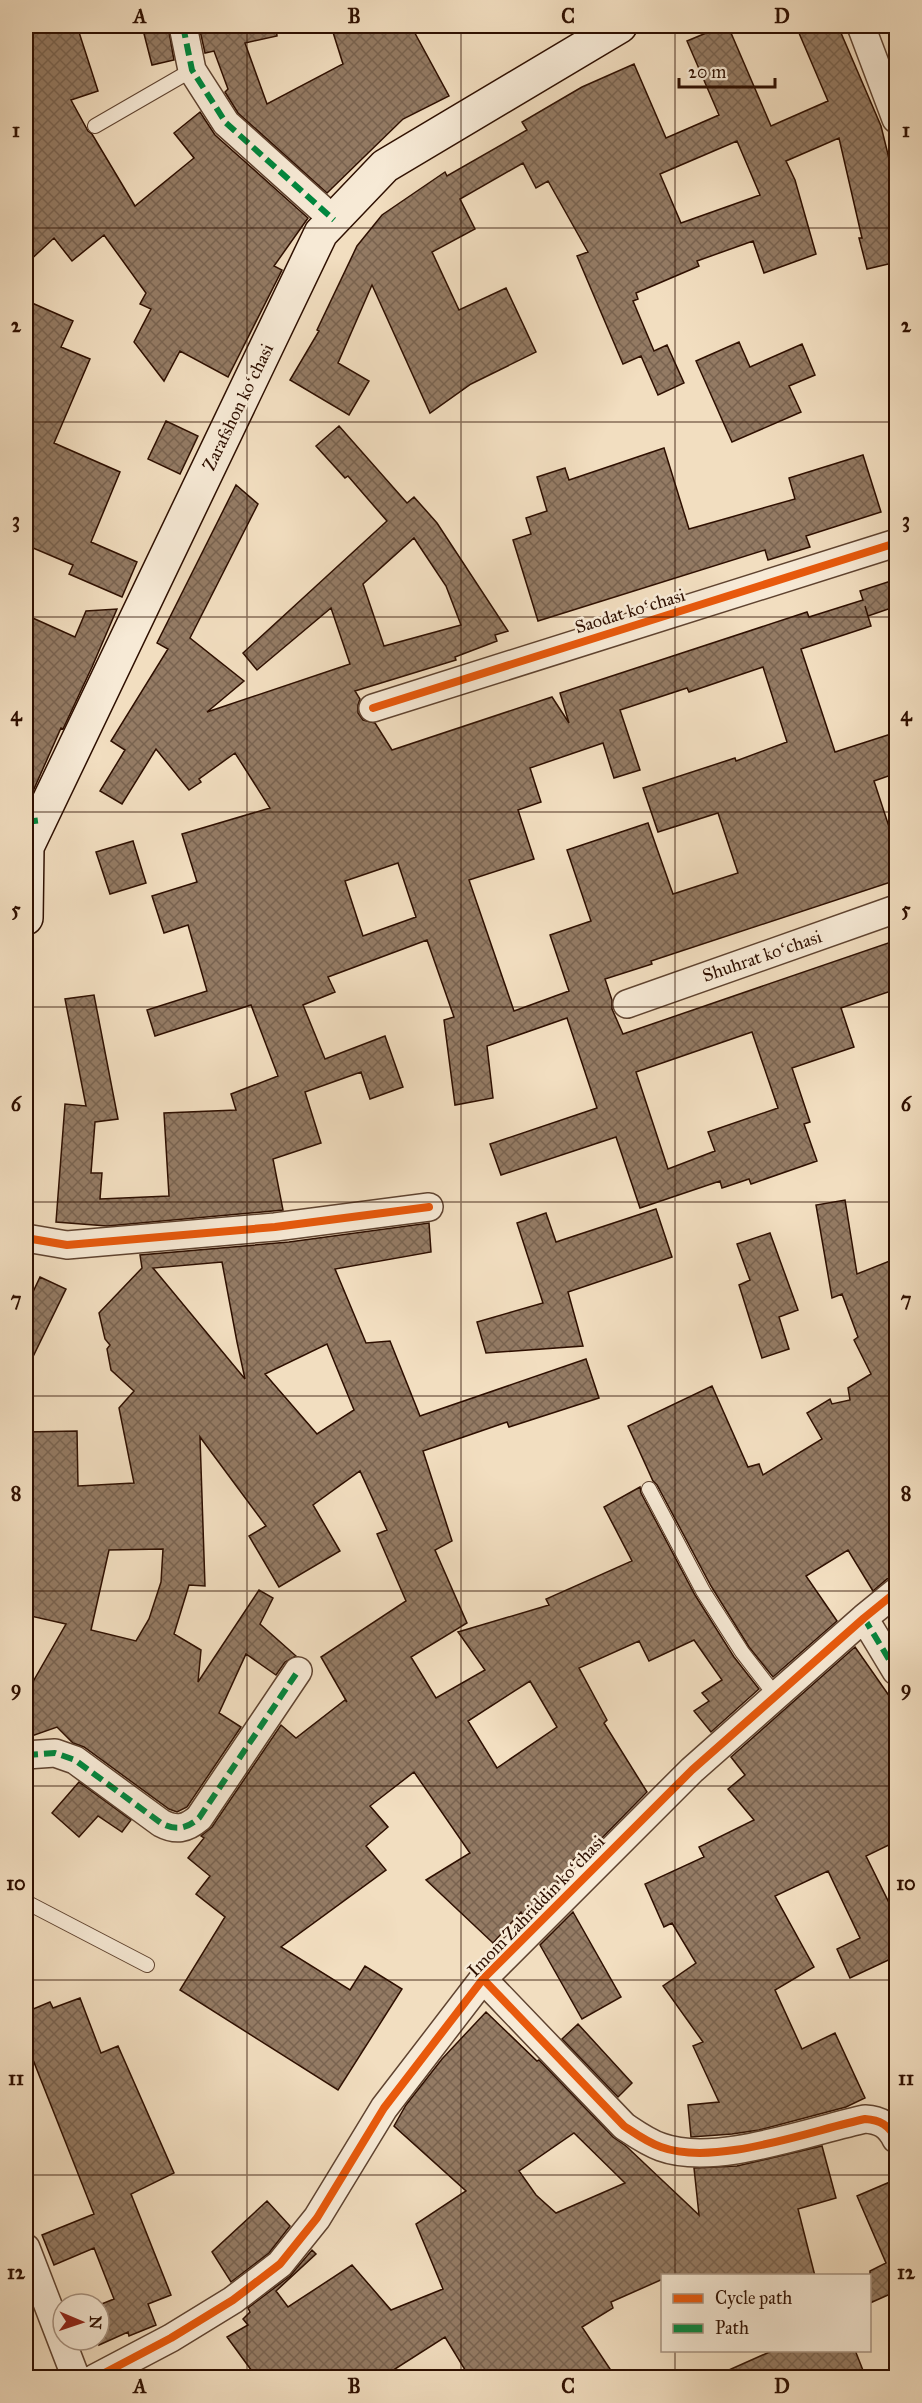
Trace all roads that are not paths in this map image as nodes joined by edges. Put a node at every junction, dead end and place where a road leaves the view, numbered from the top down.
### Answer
1 (183, 26) edge
2 (620, 26) edge
3 (861, 26) edge
4 (582, 36) edge
5 (192, 70) junction
6 (897, 119) edge
7 (95, 126) dead end
8 (334, 220) junction
9 (897, 543) edge
10 (373, 708) dead end
11 (33, 821) edge
12 (897, 909) edge
13 (26, 918) edge
14 (627, 1004) dead end
15 (429, 1207) dead end
16 (26, 1238) edge
17 (649, 1489) dead end
18 (897, 1592) edge
19 (864, 1618) junction
20 (298, 1671) dead end
21 (897, 1671) edge
22 (777, 1696) junction
23 (26, 1755) edge
24 (26, 1902) edge
25 (147, 1965) dead end
26 (483, 1979) junction
27 (897, 2139) edge
28 (26, 2248) edge
29 (76, 2378) edge
30 (95, 2378) edge

1 - 5 street
2 - 4 main road, Zarafshon koʻchasi
3 - 6 street
4 - 8 main road, Zarafshon koʻchasi
5 - 7 lane
5 - 8 street
8 - 11 main road, Zarafshon koʻchasi
9 - 10 street, Saodat koʻchasi
11 - 13 main road, Zarafshon koʻchasi
12 - 14 street, Shuhrat koʻchasi
15 - 16 street
17 - 22 lane
18 - 19 street, Imom Zahriddin koʻchasi
19 - 21 street
19 - 22 street, Imom Zahriddin koʻchasi
20 - 23 street
22 - 26 street, Imom Zahriddin koʻchasi
24 - 25 lane
26 - 27 street
26 - 30 street, Imom Zahriddin koʻchasi
28 - 29 street

